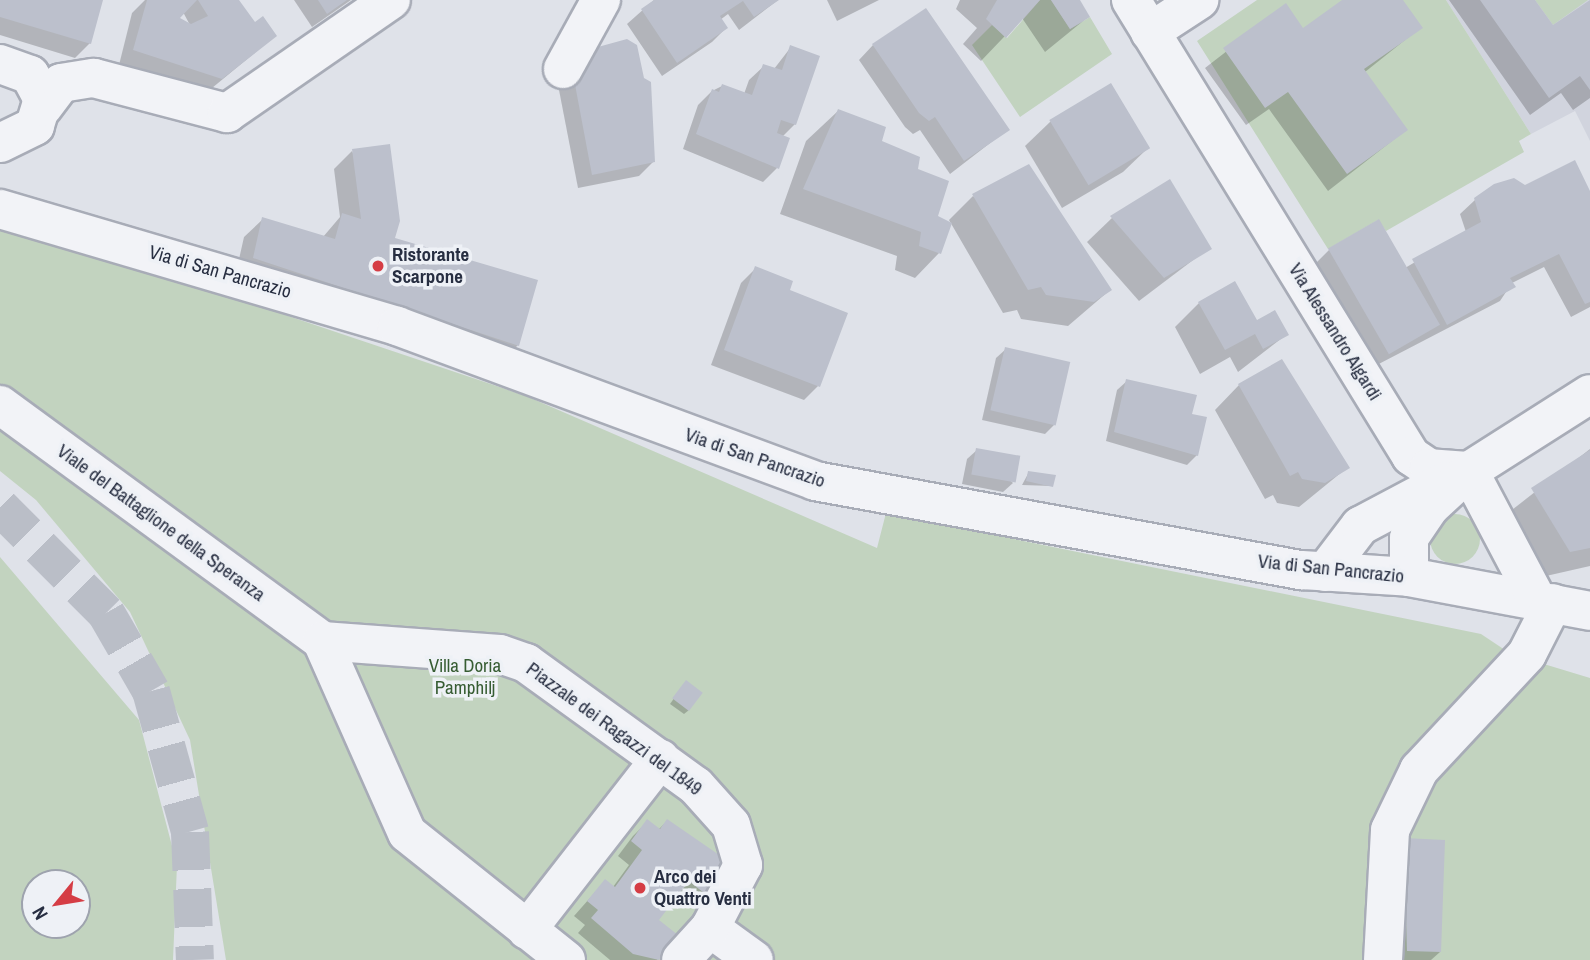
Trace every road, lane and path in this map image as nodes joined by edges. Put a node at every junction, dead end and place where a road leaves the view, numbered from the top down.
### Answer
1 (391, 0) edge
2 (601, 0) edge
3 (1131, 0) edge
4 (1199, 0) edge
5 (1150, 32) junction
6 (0, 64) edge
7 (563, 69) dead end
8 (43, 107) junction
9 (0, 143) edge
10 (0, 209) edge
11 (1590, 394) edge
12 (0, 405) edge
13 (1469, 471) junction
14 (1325, 572) junction
15 (1409, 577) junction
16 (1590, 588) edge
17 (1545, 601) junction
18 (1590, 611) edge
19 (322, 640) junction
20 (660, 759) junction
21 (710, 928) junction
22 (527, 930) junction
23 (566, 960) edge
24 (681, 960) edge
25 (754, 960) edge
26 (1383, 960) edge

1 - 8 street
2 - 7 street
3 - 5 street, Via Alessandro Algardi
4 - 5 street
5 - 13 street, Via Alessandro Algardi
6 - 8 street
8 - 9 street
10 - 14 street, Via di San Pancrazio
11 - 13 street
12 - 19 street, Viale del Battaglione della Speranza
13 - 14 street
13 - 15 street
13 - 17 street
14 - 15 street, Via di San Pancrazio
15 - 17 street, Via di San Pancrazio
16 - 17 street
17 - 18 street, Via di San Pancrazio
17 - 26 street
19 - 20 street, Piazzale dei Ragazzi del 1849
19 - 22 street
20 - 21 street, Piazzale dei Ragazzi del 1849
20 - 22 street
21 - 24 street, Piazzale dei Ragazzi del 1849
21 - 25 street
22 - 23 street

